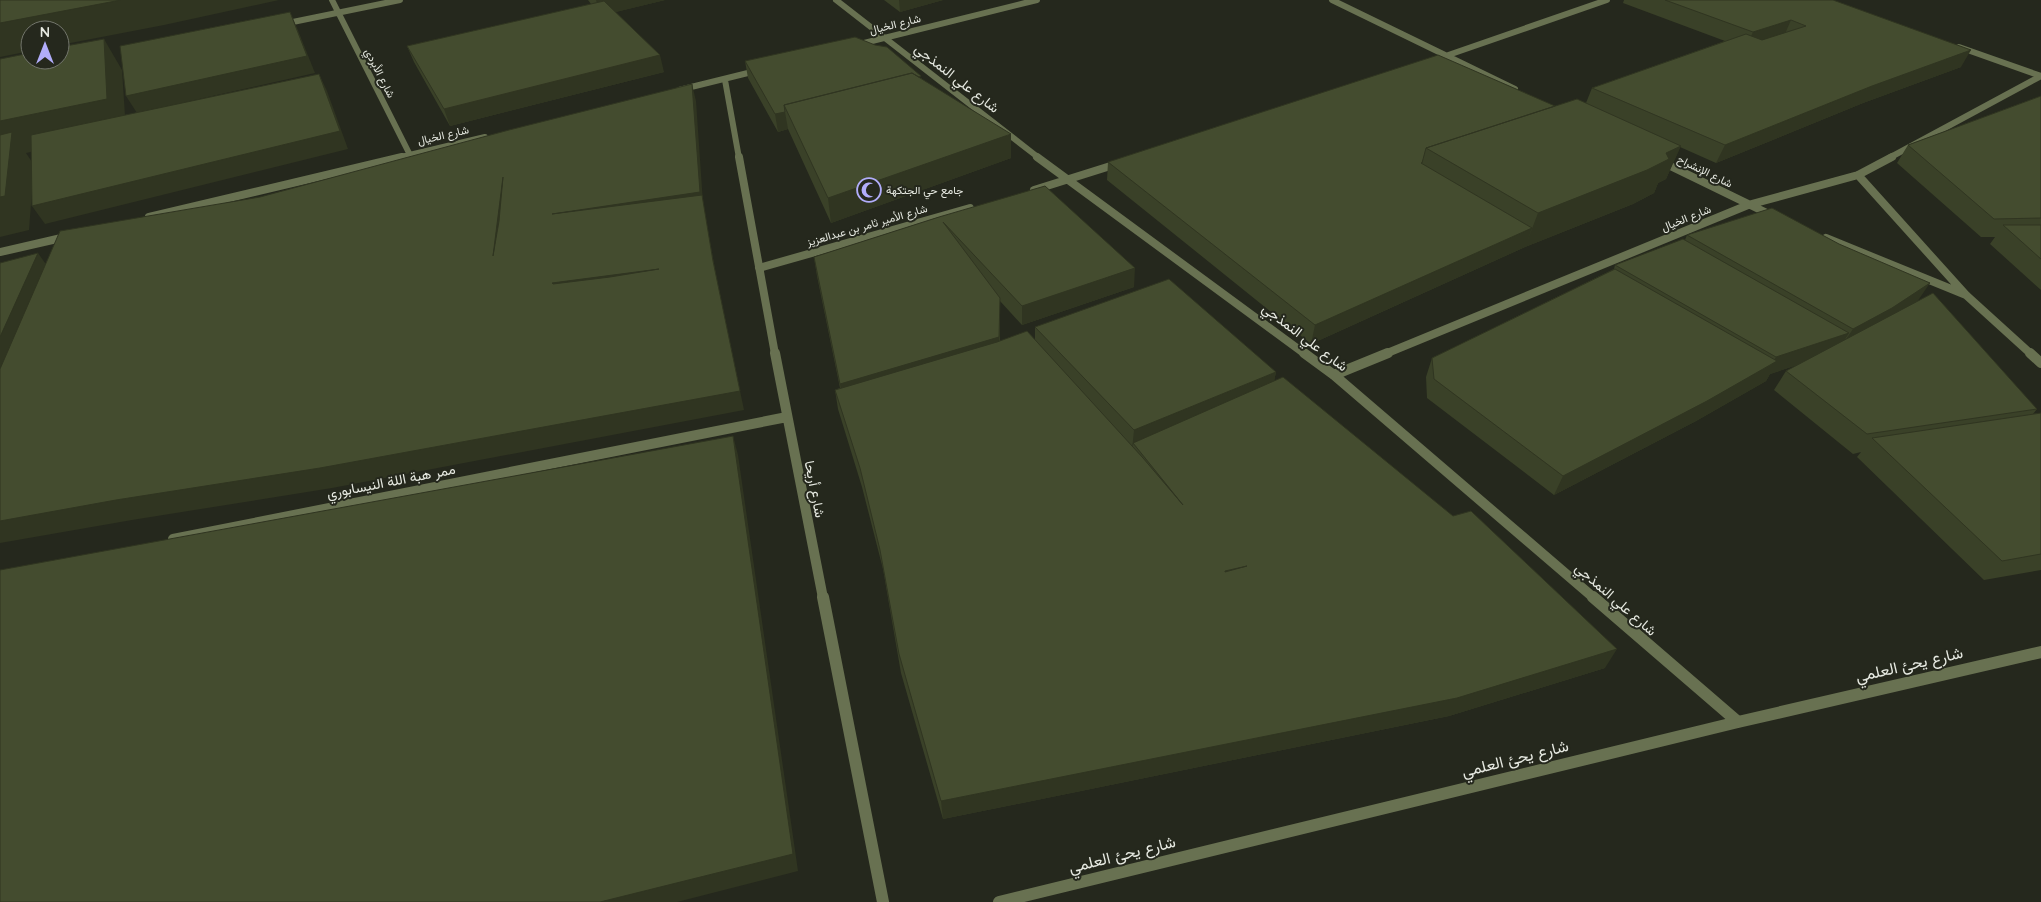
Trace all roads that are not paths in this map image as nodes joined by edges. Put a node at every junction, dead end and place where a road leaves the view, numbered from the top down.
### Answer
1 (332, 0) edge
2 (400, 0) edge
3 (836, 0) edge
4 (1037, 0) edge
5 (1332, 0) edge
6 (1608, 0) edge
7 (339, 13) junction
8 (271, 26) edge
9 (883, 38) junction
10 (1956, 46) edge
11 (846, 48) edge
12 (1447, 56) junction
13 (1418, 65) edge
14 (771, 67) edge
15 (2041, 76) edge
16 (725, 80) junction
17 (668, 93) edge
18 (1526, 95) edge
19 (496, 134) edge
20 (410, 155) junction
21 (1650, 156) edge
22 (1124, 162) edge
23 (1858, 175) junction
24 (1067, 180) junction
25 (1030, 191) edge
26 (1748, 205) junction
27 (974, 207) edge
28 (143, 218) edge
29 (1783, 220) edge
30 (76, 234) edge
31 (1818, 235) edge
32 (0, 252) edge
33 (759, 268) junction
34 (1966, 295) junction
35 (2041, 363) edge
36 (1334, 375) junction
37 (787, 417) junction
38 (160, 541) edge
39 (2041, 652) edge
40 (1738, 722) junction
41 (883, 902) edge
42 (999, 902) edge

1 - 7 street, شارع الأبردي
2 - 7 street
3 - 9 street, شارع علي النمذجي
4 - 9 street, شارع الخيال
5 - 12 street
6 - 12 street
7 - 8 street
7 - 20 street, شارع الأبردي
9 - 11 street, شارع الخيال
9 - 24 street, شارع علي النمذجي
10 - 15 street
12 - 13 street
12 - 18 street
14 - 16 street
15 - 23 street, شارع الخيال
16 - 17 street
16 - 33 street, شارع أريحا
19 - 20 street, شارع الخيال
20 - 28 street, شارع الخيال
21 - 26 street, شارع الإنشراح
22 - 24 street
23 - 26 street, شارع الخيال
23 - 34 street
24 - 25 street
24 - 36 street, شارع علي النمذجي
26 - 29 street, شارع الإنشراح
26 - 36 street, شارع الخيال
27 - 33 street, شارع الأمير ثامر بن عبدالعزيز
30 - 32 street
31 - 34 street
33 - 37 street, شارع أريحا
34 - 35 street
36 - 40 street, شارع علي النمذجي
37 - 38 street, ممر هبة اللة النيسابوري
37 - 41 street, شارع أريحا
39 - 40 street, شارع يحئ العلمي
40 - 42 street, شارع يحئ العلمي

